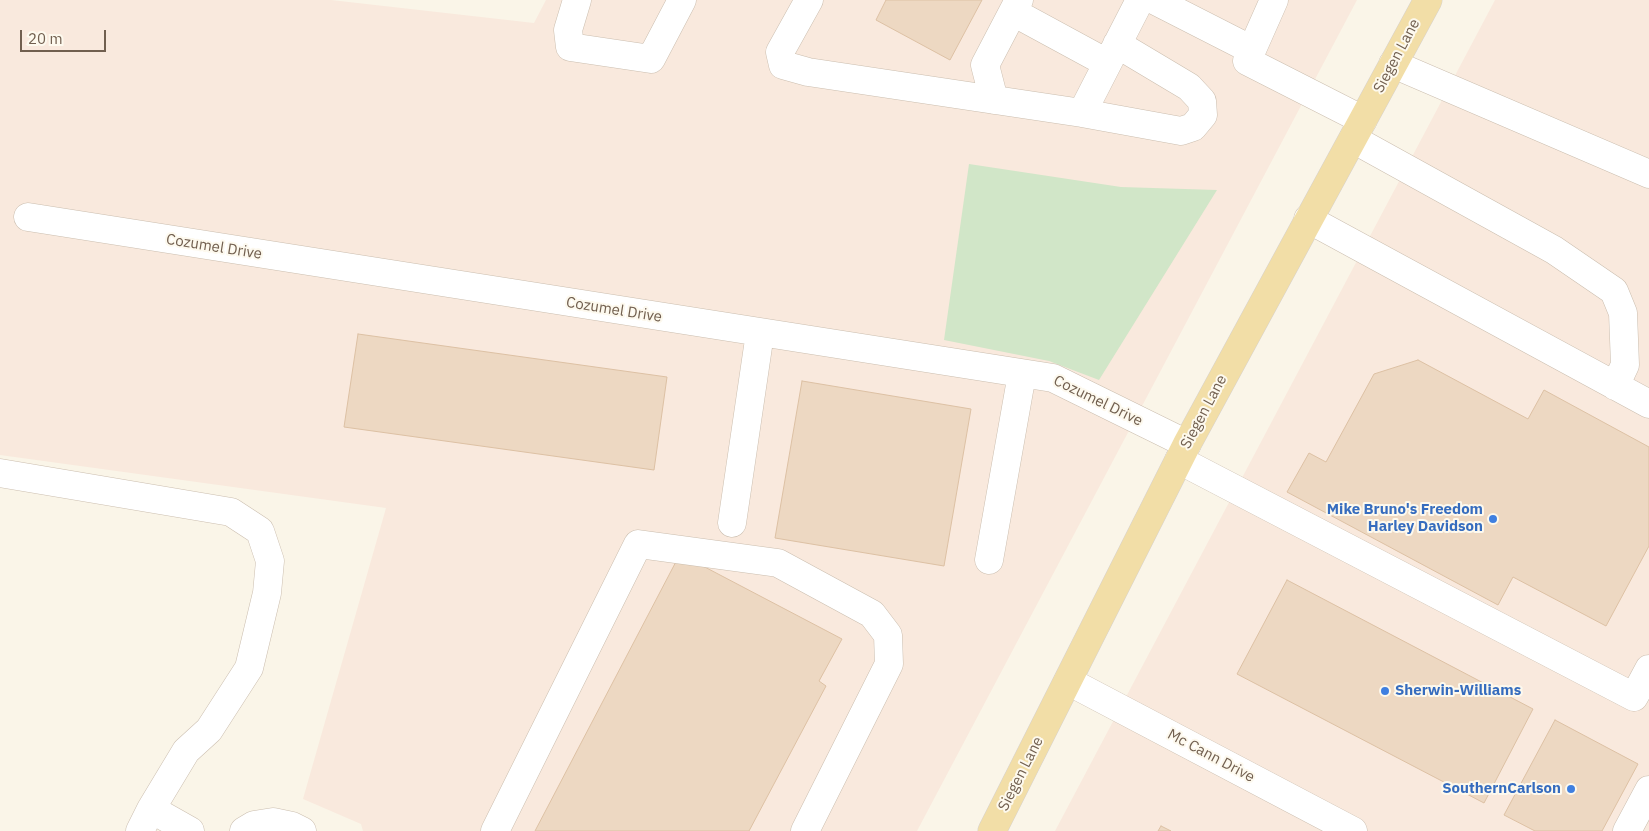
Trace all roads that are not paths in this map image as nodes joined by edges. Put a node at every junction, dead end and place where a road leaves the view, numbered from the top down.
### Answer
1 (576, 0) edge
2 (682, 0) edge
3 (810, 0) edge
4 (1140, 0) edge
5 (1154, 0) edge
6 (1274, 0) edge
7 (1428, 0) edge
8 (1016, 6) edge
9 (1252, 50) junction
10 (1112, 54) junction
11 (1393, 64) junction
12 (994, 100) junction
13 (1082, 113) junction
14 (1358, 129) junction
15 (1649, 174) edge
16 (28, 217) dead end
17 (1308, 219) junction
18 (760, 333) junction
19 (1022, 374) junction
20 (1615, 386) junction
21 (1649, 404) edge
22 (1183, 452) junction
23 (0, 473) edge
24 (732, 522) dead end
25 (989, 560) dead end
26 (1649, 669) edge
27 (1068, 681) junction
28 (1649, 790) edge
29 (145, 820) edge
30 (190, 831) edge
31 (244, 831) edge
32 (302, 831) edge
33 (496, 831) edge
34 (805, 831) edge
35 (992, 831) edge
36 (1353, 831) edge
37 (1627, 831) edge

1 - 2 street
3 - 12 street
4 - 10 street
5 - 9 street
6 - 9 street
7 - 11 main road, Siegen Lane
8 - 10 street
8 - 12 street
9 - 14 street
10 - 13 street
10 - 13 street
11 - 14 main road, Siegen Lane
11 - 15 street
12 - 13 street
14 - 17 main road, Siegen Lane
14 - 20 street
16 - 18 street, Cozumel Drive
17 - 20 street
17 - 22 main road, Siegen Lane
18 - 19 street, Cozumel Drive
18 - 24 street
19 - 22 street, Cozumel Drive
19 - 25 street
20 - 21 street
22 - 26 street, Cozumel Drive
22 - 27 main road, Siegen Lane
23 - 29 street
27 - 35 main road, Siegen Lane
27 - 36 street, Mc Cann Drive
28 - 37 street
29 - 30 street
31 - 32 street
33 - 34 street

